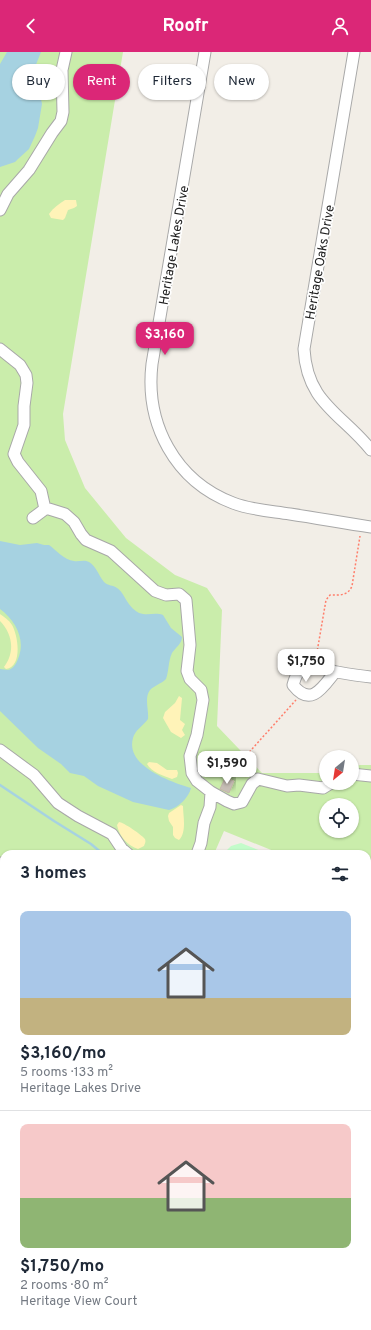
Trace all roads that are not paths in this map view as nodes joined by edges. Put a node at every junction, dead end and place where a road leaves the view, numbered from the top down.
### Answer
1 (66, 52) edge
2 (206, 52) edge
3 (354, 52) edge
4 (0, 210) edge
5 (0, 349) edge
6 (371, 450) edge
7 (45, 509) junction
8 (33, 518) dead end
9 (366, 526) edge
10 (335, 672) junction
11 (371, 678) edge
12 (0, 750) edge
13 (359, 775) edge
14 (371, 776) edge
15 (319, 788) edge
16 (211, 792) junction
17 (123, 850) edge
18 (198, 850) edge

1 - 4 street
2 - 9 street, Heritage Lakes Drive
3 - 6 street, Heritage Oaks Drive
5 - 7 street
7 - 8 street
7 - 16 street
10 - 10 street
10 - 11 street
12 - 17 street
13 - 14 street
15 - 16 street
16 - 18 street

